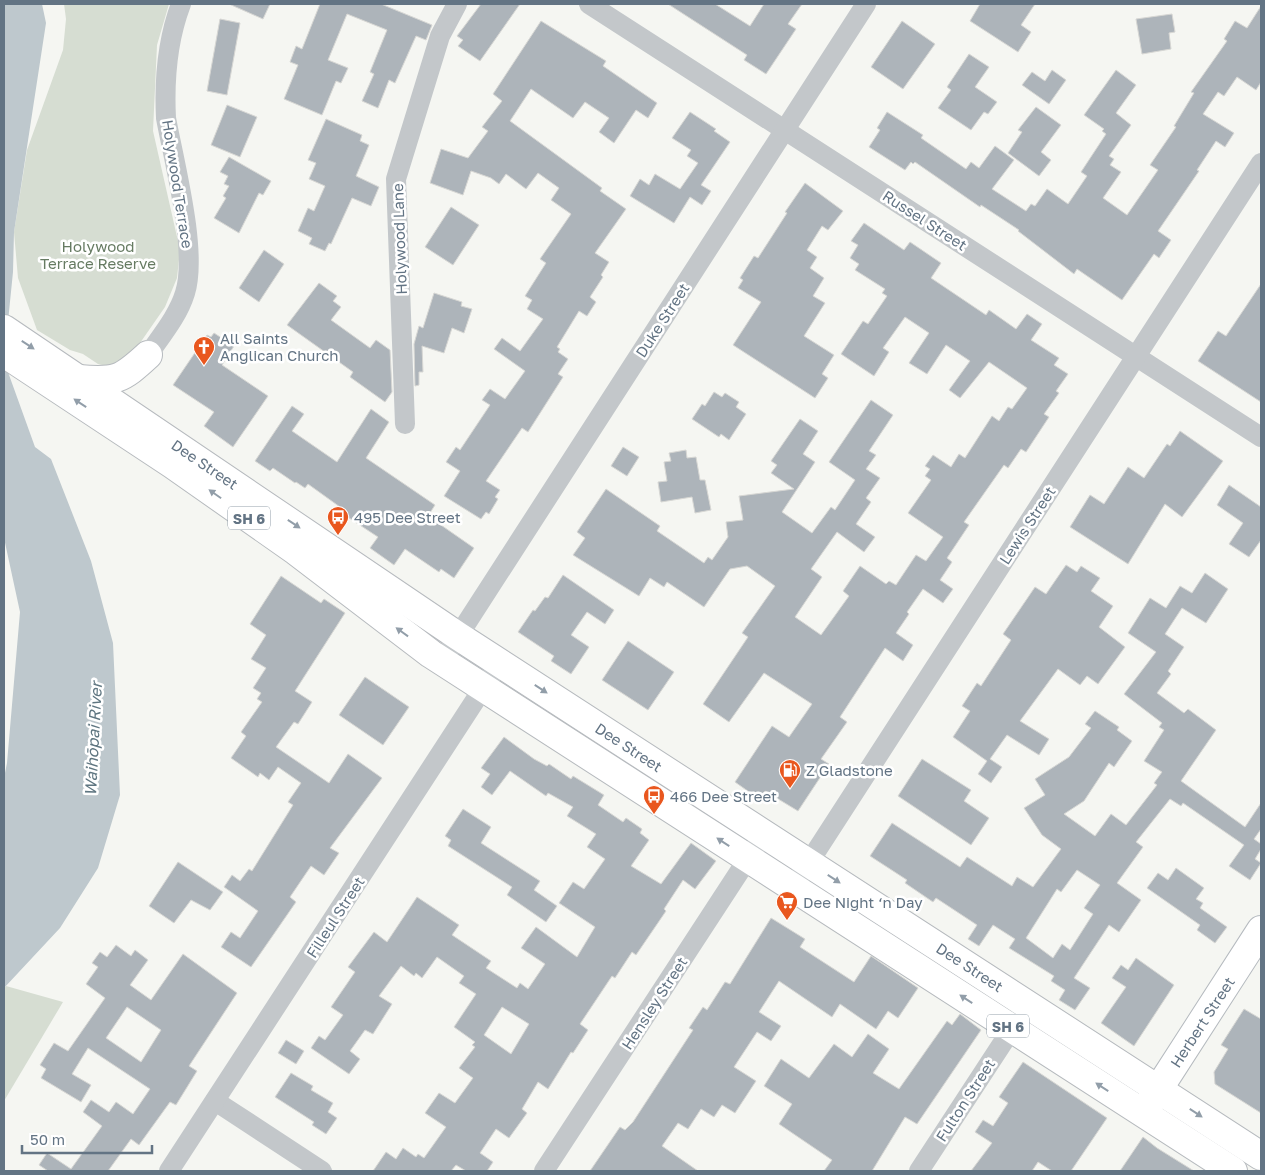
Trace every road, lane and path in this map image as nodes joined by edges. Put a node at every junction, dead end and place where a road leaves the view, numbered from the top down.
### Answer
1 (180, 4) edge
2 (457, 4) edge
3 (589, 4) edge
4 (866, 4) edge
5 (785, 129) junction
6 (1261, 163) edge
7 (4, 329) edge
8 (4, 353) edge
9 (148, 355) junction
10 (1136, 356) junction
11 (51, 372) junction
12 (79, 379) junction
13 (132, 414) junction
14 (405, 424) dead end
15 (1261, 437) edge
16 (458, 636) junction
17 (442, 661) junction
18 (500, 663) junction
19 (484, 688) junction
20 (764, 834) junction
21 (748, 858) junction
22 (809, 863) junction
23 (793, 887) junction
24 (1261, 930) edge
25 (1028, 1004) junction
26 (1012, 1029) junction
27 (1159, 1089) junction
28 (215, 1101) junction
29 (1143, 1114) junction
30 (1261, 1156) edge
31 (169, 1171) edge
32 (322, 1171) edge
33 (544, 1171) edge
34 (919, 1171) edge
35 (1233, 1171) edge

1 - 9 street, Holywood Terrace
2 - 14 street, Holywood Lane
3 - 5 street, Russel Street
4 - 5 street, Duke Street
5 - 10 street, Russel Street
5 - 16 street, Duke Street
6 - 10 street, Lewis Street
7 -> 11 main road, Dee Street / SH 6
8 - 11 main road, Dee Street / SH 6
9 - 12 main road
9 - 13 main road
10 - 15 street, Russel Street
10 - 22 street, Lewis Street
11 - 12 main road, Dee Street / SH 6
17 -> 11 main road, Dee Street / SH 6
12 - 13 main road, Dee Street / SH 6
13 -> 16 main road, Dee Street / SH 6
16 - 17 street, Duke Street
16 - 18 main road, Dee Street / SH 6
17 - 19 main road, Dee Street / SH 6
18 - 19 street, Filleul Street
18 -> 20 main road, Dee Street / SH 6
21 -> 19 main road, Dee Street / SH 6
19 - 28 street, Filleul Street
20 - 21 street, Hensley Street
20 - 22 main road, Dee Street / SH 6
21 - 23 main road, Dee Street / SH 6
21 - 33 street, Hensley Street
22 - 23 street, Lewis Street
22 -> 25 main road, Dee Street / SH 6
26 -> 23 main road, Dee Street / SH 6
24 - 27 main road, Herbert Street
25 - 26 street, Fulton Street
25 - 27 main road, Dee Street / SH 6
29 -> 26 main road, Dee Street / SH 6
26 - 34 street, Fulton Street
27 - 29 main road, Herbert Street
27 -> 30 main road, Dee Street / SH 6
28 - 31 street, Filleul Street
28 - 32 street
29 - 35 main road, Dee Street / SH 6

